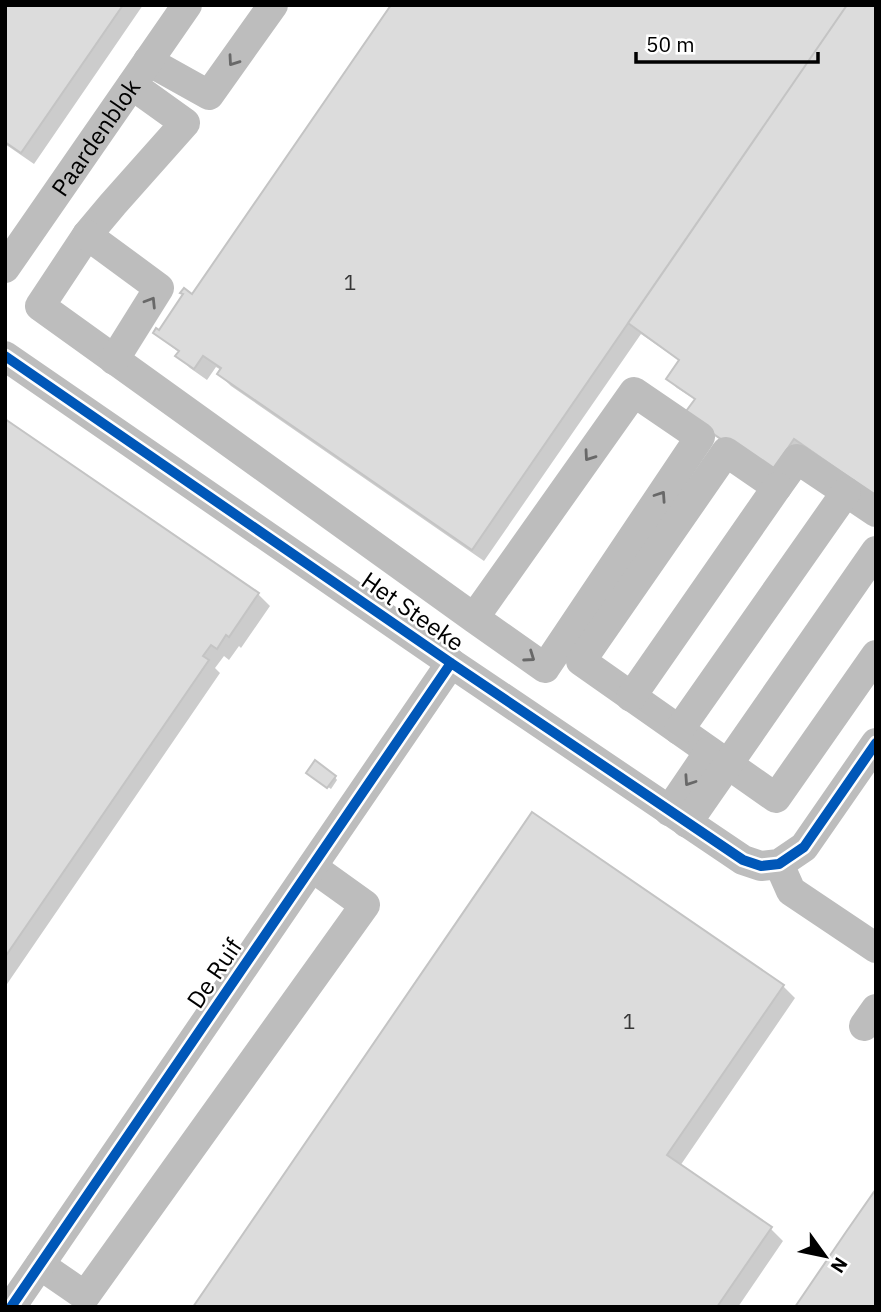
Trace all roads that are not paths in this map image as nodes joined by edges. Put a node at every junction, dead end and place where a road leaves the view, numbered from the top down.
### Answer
1 (187, 5) edge
2 (273, 5) edge
3 (148, 61) junction
4 (132, 85) junction
5 (209, 95) junction
6 (185, 123) junction
7 (87, 235) junction
8 (5, 268) edge
9 (5, 356) edge
10 (114, 360) junction
11 (777, 487) junction
12 (846, 492) junction
13 (876, 512) edge
14 (876, 551) edge
15 (474, 618) junction
16 (876, 655) edge
17 (451, 663) junction
18 (631, 697) junction
19 (679, 730) junction
20 (876, 743) edge
21 (718, 758) junction
22 (678, 817) junction
23 (779, 864) junction
24 (312, 867) junction
25 (876, 948) edge
26 (40, 1265) junction
27 (11, 1307) edge

1 - 3 street, Paardenblok
2 -> 5 street
3 - 4 street, Paardenblok
3 - 5 street
4 - 6 street
4 - 8 street, Paardenblok
5 - 6 street
6 - 7 street
10 -> 7 street
7 - 10 street
9 - 17 street, Het Steeke
10 - 15 street
11 - 12 street
11 - 18 street
11 - 18 street
12 - 13 street
12 - 19 street
14 - 21 street
15 -> 15 street
16 - 21 street
17 - 22 street, Het Steeke
17 - 24 street, De Ruif
18 - 19 street
19 - 21 street
20 - 23 street
21 - 22 street
22 - 23 street, Het Steeke
23 - 25 street
24 - 26 street, De Ruif
24 - 26 street
26 - 27 street, De Ruif

